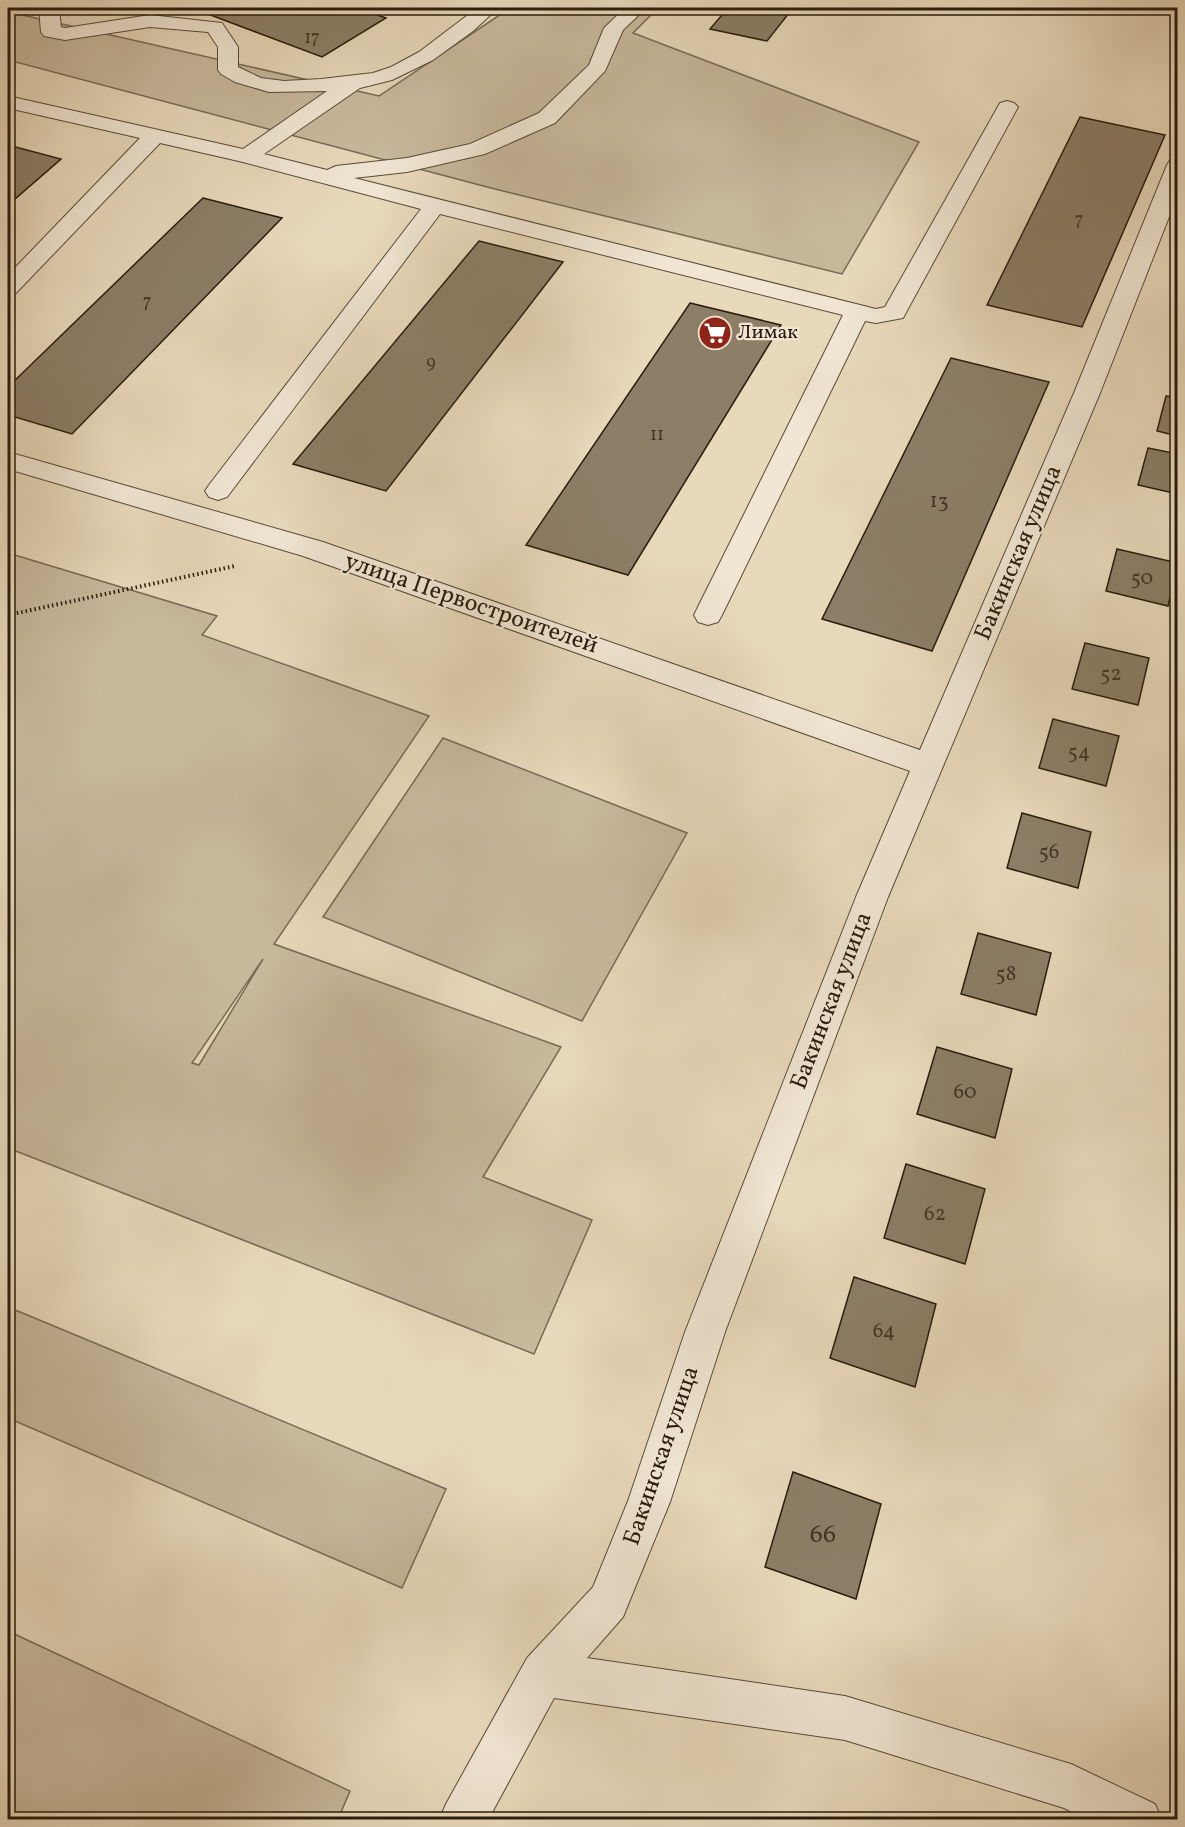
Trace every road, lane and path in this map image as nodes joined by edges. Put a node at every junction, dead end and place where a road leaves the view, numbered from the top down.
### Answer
1 (49, 8) edge
2 (489, 8) edge
3 (636, 8) edge
4 (357, 81) junction
5 (8, 102) edge
6 (1007, 107) dead end
7 (154, 136) junction
8 (247, 156) junction
9 (1178, 165) edge
10 (316, 174) junction
11 (435, 206) junction
12 (8, 288) edge
13 (857, 312) junction
14 (8, 460) edge
15 (218, 491) dead end
16 (313, 549) junction
17 (8, 615) edge
18 (708, 615) dead end
19 (929, 765) junction
20 (543, 1674) junction
21 (462, 1820) edge
22 (1138, 1820) edge

1 - 4 street
2 - 4 street
3 - 10 street
4 - 8 street
5 - 7 street
6 - 13 street
7 - 8 street
7 - 12 street
8 - 10 street
9 - 19 street, Бакинская улица
10 - 11 street
11 - 13 street
11 - 15 street
13 - 18 street
14 - 16 street, улица Первостроителей
16 - 17 path
16 - 19 street, улица Первостроителей
19 - 20 street, Бакинская улица
20 - 21 street, Бакинская улица
20 - 22 street

